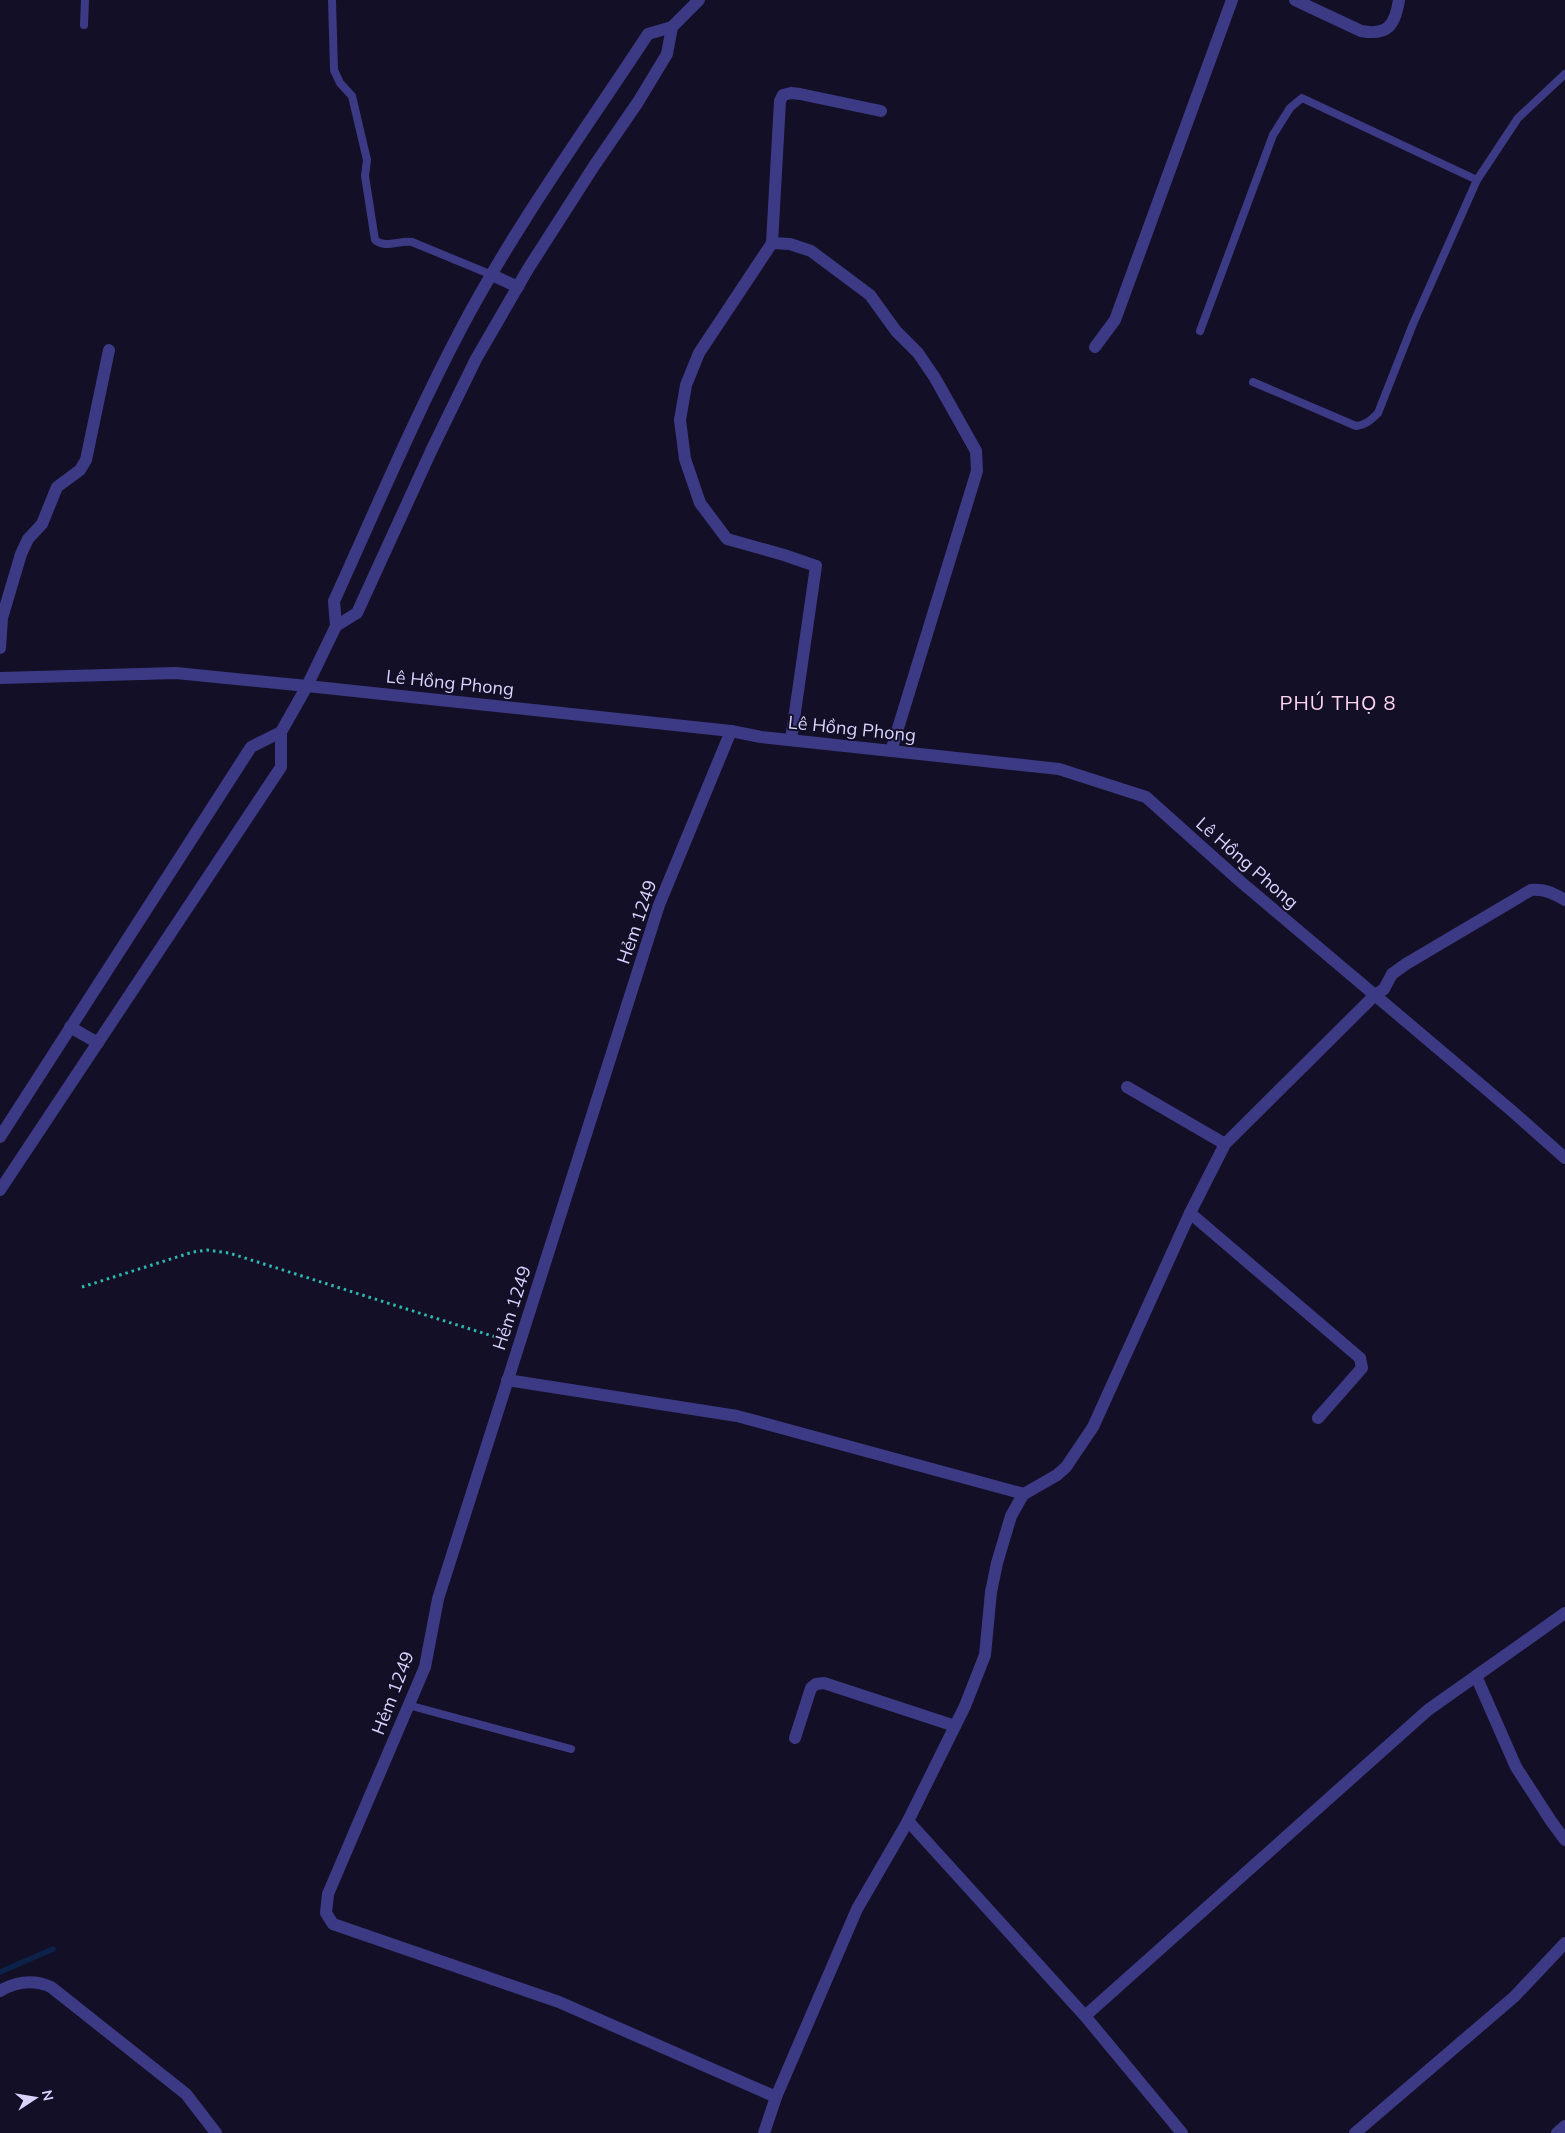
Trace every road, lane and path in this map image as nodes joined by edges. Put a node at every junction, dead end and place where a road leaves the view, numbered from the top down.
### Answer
1 (85, 0) edge
2 (332, 0) edge
3 (699, 0) edge
4 (1232, 0) edge
5 (1294, 0) edge
6 (1399, 0) edge
7 (84, 26) dead end
8 (672, 27) junction
9 (1565, 74) edge
10 (881, 111) dead end
11 (1477, 180) junction
12 (772, 242) junction
13 (492, 275) junction
14 (518, 287) junction
15 (1200, 332) dead end
16 (1095, 346) dead end
17 (109, 350) dead end
18 (1253, 382) dead end
19 (336, 626) junction
20 (0, 648) edge
21 (0, 678) edge
22 (307, 686) junction
23 (281, 732) junction
24 (731, 732) junction
25 (791, 740) junction
26 (891, 751) junction
27 (1565, 900) edge
28 (1374, 996) junction
29 (70, 1027) junction
30 (98, 1043) junction
31 (1127, 1087) dead end
32 (0, 1137) edge
33 (1225, 1144) junction
34 (1565, 1158) edge
35 (0, 1190) edge
36 (1190, 1213) junction
37 (82, 1287) dead end
38 (519, 1344) junction
39 (507, 1380) junction
40 (1318, 1418) dead end
41 (1024, 1494) junction
42 (1565, 1612) edge
43 (1476, 1676) junction
44 (408, 1705) junction
45 (955, 1726) junction
46 (795, 1738) dead end
47 (571, 1749) dead end
48 (908, 1821) junction
49 (1565, 1840) edge
50 (1565, 1943) edge
51 (0, 1991) edge
52 (1085, 2016) junction
53 (776, 2097) junction
54 (1565, 2126) edge
55 (216, 2133) edge
56 (764, 2133) edge
57 (1182, 2133) edge
58 (1355, 2133) edge
59 (1557, 2133) edge

1 - 7 lane
2 - 13 lane
3 - 8 street
4 - 16 street
5 - 6 street
8 - 13 street
8 - 14 street
9 - 11 lane
10 - 12 street
11 - 15 lane
11 - 18 lane
12 - 25 street
12 - 26 street
13 - 14 street
13 - 19 street
14 - 19 street
17 - 20 street
19 - 22 street
21 - 22 street, Lê Hồng Phong
22 - 23 street
22 - 24 street, Lê Hồng Phong
23 - 29 street
23 - 30 street
24 - 25 street, Lê Hồng Phong
24 - 38 street, Hẻm 1249
25 - 26 street, Lê Hồng Phong
26 - 28 street, Lê Hồng Phong
27 - 28 street
28 - 33 street
28 - 34 street, Lê Hồng Phong
29 - 30 street
29 - 32 street
30 - 35 street
31 - 33 street
33 - 36 street
36 - 40 street
36 - 41 street
37 - 38 path
38 - 39 street, Hẻm 1249
39 - 41 street
39 - 44 street, Hẻm 1249
41 - 45 street
42 - 43 street
43 - 49 street
43 - 52 street
44 - 47 lane
44 - 53 street, Hẻm 1249
45 - 46 street
45 - 48 street
48 - 52 street
48 - 53 street
50 - 58 street
51 - 55 street
52 - 57 street
53 - 56 street
54 - 59 street

